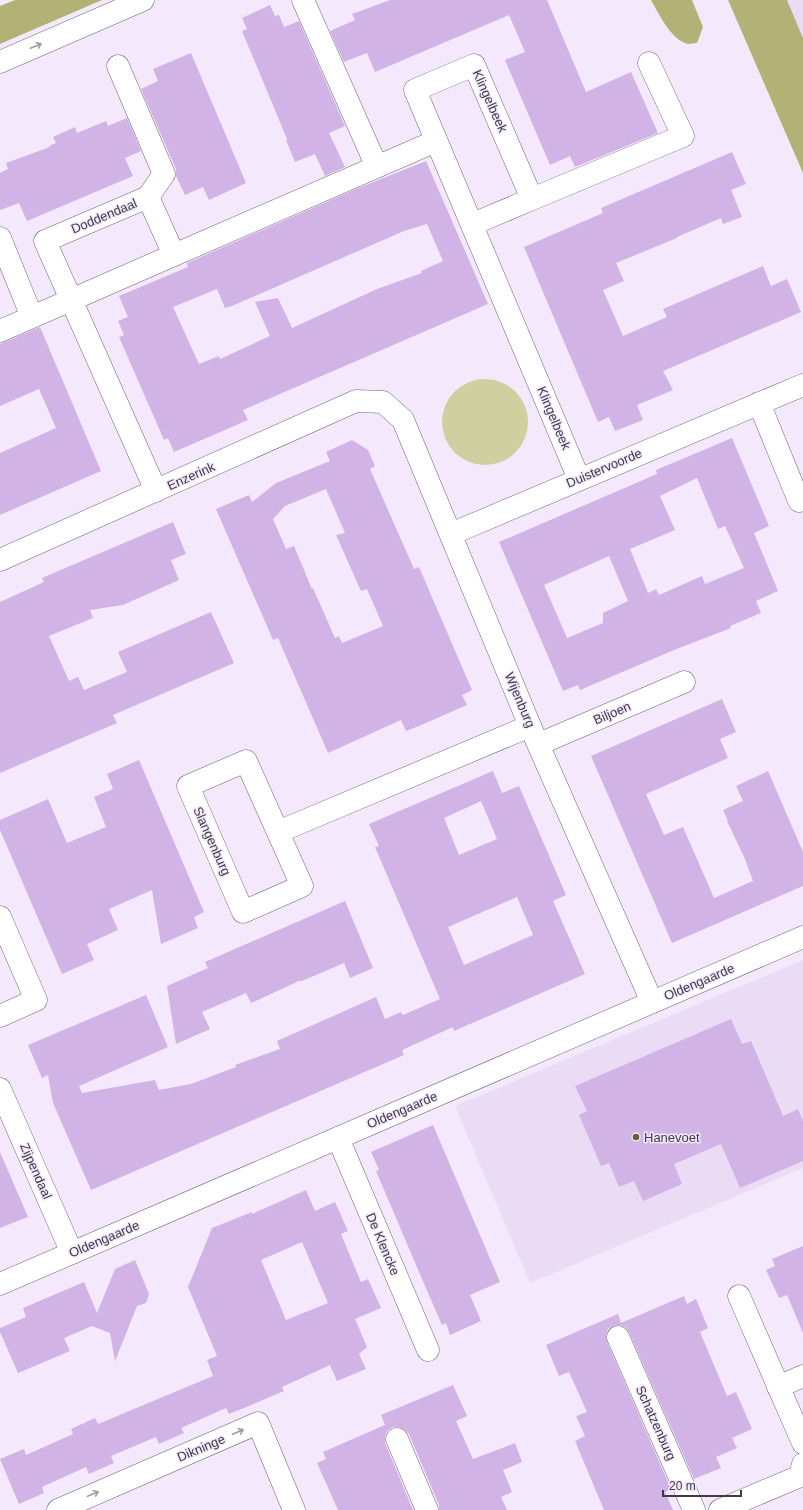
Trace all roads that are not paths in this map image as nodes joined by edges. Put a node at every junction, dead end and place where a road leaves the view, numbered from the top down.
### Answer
1 (143, 0) edge
2 (303, 0) edge
3 (0, 62) edge
4 (649, 62) dead end
5 (118, 66) dead end
6 (436, 141) junction
7 (377, 167) junction
8 (148, 197) junction
9 (532, 199) junction
10 (472, 224) junction
11 (0, 238) edge
12 (174, 255) junction
13 (71, 300) junction
14 (32, 317) junction
15 (0, 331) edge
16 (803, 385) edge
17 (383, 402) joint
18 (759, 403) junction
19 (579, 479) junction
20 (156, 491) junction
21 (803, 500) edge
22 (450, 534) junction
23 (0, 560) edge
24 (684, 682) dead end
25 (535, 735) junction
26 (278, 832) junction
27 (0, 917) edge
28 (803, 937) edge
29 (652, 1002) junction
30 (0, 1016) edge
31 (0, 1089) edge
32 (338, 1138) junction
33 (72, 1253) junction
34 (0, 1284) edge
35 (739, 1296) dead end
36 (618, 1337) dead end
37 (428, 1350) dead end
38 (803, 1376) edge
39 (778, 1387) junction
40 (397, 1439) dead end
41 (803, 1443) edge
42 (803, 1464) edge
43 (58, 1510) edge
44 (294, 1510) edge
45 (427, 1510) edge
46 (694, 1510) edge
47 (720, 1510) edge

3 -> 1 street
2 - 7 street
4 - 9 street
5 - 8 street
6 - 7 street
6 - 9 street, Klingelbeek
6 - 10 street, Klingelbeek
7 - 12 street
8 - 12 street, Doddendaal
8 - 13 street, Doddendaal
9 - 10 street
10 - 19 street, Klingelbeek
11 - 14 street
12 - 13 street
13 - 14 street
13 - 20 street, Doddendaal
14 - 15 street
16 - 18 street, Duistervoorde
17 - 20 street, Enzerink
17 - 22 street, Wijenburg
18 - 19 street, Duistervoorde
18 - 21 street
19 - 22 street, Duistervoorde
20 - 23 street, Enzerink
22 - 25 street, Wijenburg
24 - 25 street, Biljoen
25 - 26 street
25 - 29 street, Wijenburg
26 - 26 street, Slangenburg
27 - 30 street
28 - 29 street, Oldengaarde
29 - 32 street, Oldengaarde
31 - 33 street, Zijpendaal
32 - 33 street, Oldengaarde
32 - 37 street, De Klencke
33 - 34 street, Oldengaarde
35 - 39 street
36 - 46 street, Schatzenburg
38 - 39 street
39 - 41 street
40 - 45 street
42 - 47 street
43 -> 44 street, Dikninge

